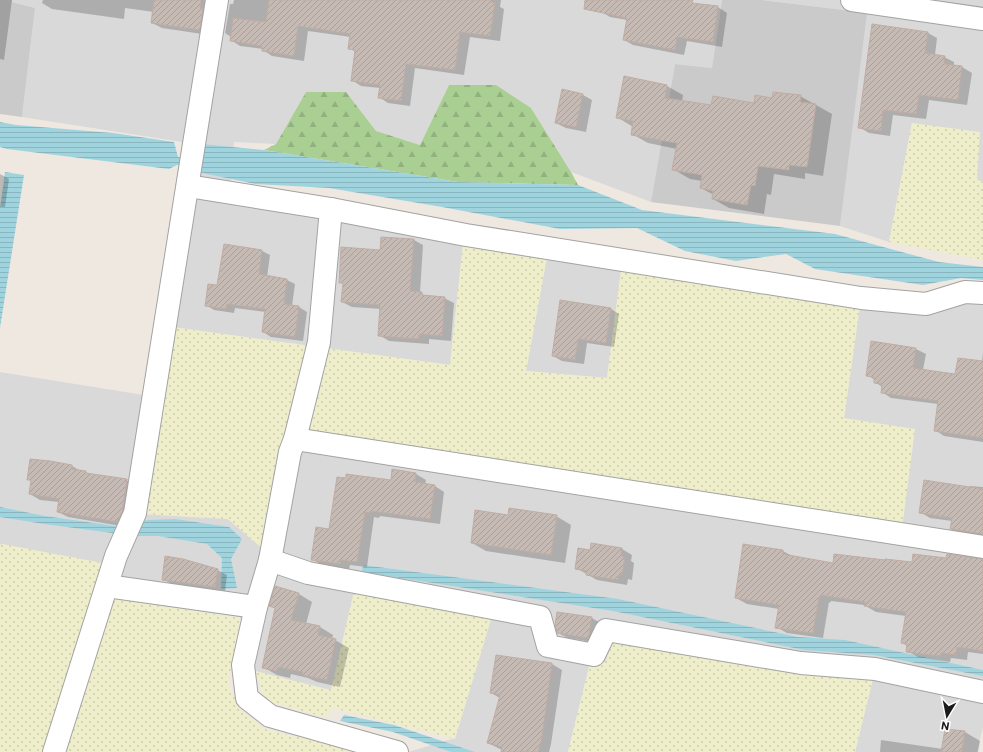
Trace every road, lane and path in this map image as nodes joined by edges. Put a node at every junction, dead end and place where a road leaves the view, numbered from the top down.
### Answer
1 (217, 0) edge
2 (852, 0) edge
3 (983, 19) edge
4 (190, 171) junction
5 (331, 209) junction
6 (983, 293) edge
7 (295, 439) junction
8 (983, 547) edge
9 (270, 560) junction
10 (107, 586) junction
11 (256, 607) junction
12 (983, 692) edge
13 (54, 752) edge
14 (397, 752) edge

1 - 4 street
2 - 3 street
4 - 5 street
4 - 10 street
5 - 6 street
5 - 7 street
7 - 8 street
7 - 9 street
9 - 11 street
9 - 12 street
10 - 11 street
10 - 13 street
11 - 14 street

